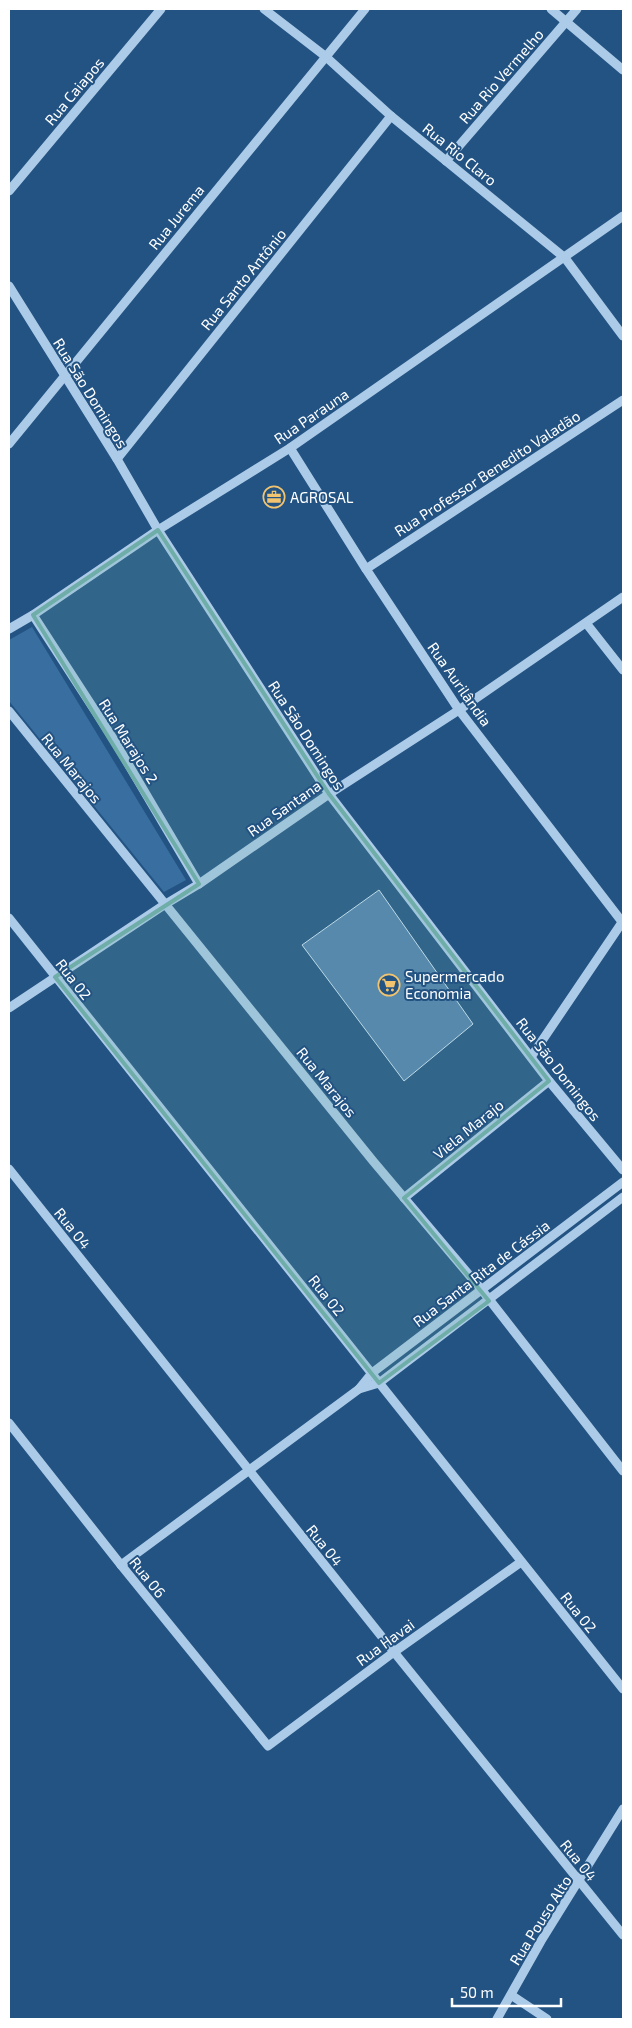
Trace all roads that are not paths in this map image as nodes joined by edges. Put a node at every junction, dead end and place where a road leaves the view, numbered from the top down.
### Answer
1 (161, 9) edge
2 (264, 9) edge
3 (365, 9) edge
4 (551, 9) edge
5 (577, 9) edge
6 (566, 22) junction
7 (325, 56) junction
8 (623, 70) edge
9 (390, 116) junction
10 (446, 161) junction
11 (9, 191) edge
12 (623, 216) edge
13 (565, 258) junction
14 (9, 286) edge
15 (623, 336) edge
16 (64, 376) junction
17 (623, 400) edge
18 (9, 444) edge
19 (290, 448) junction
20 (117, 459) junction
21 (158, 530) junction
22 (366, 570) junction
23 (623, 597) edge
24 (33, 615) junction
25 (586, 623) junction
26 (9, 629) edge
27 (623, 670) edge
28 (459, 710) junction
29 (9, 711) edge
30 (328, 794) junction
31 (199, 884) junction
32 (164, 905) junction
33 (9, 918) edge
34 (623, 922) edge
35 (55, 977) junction
36 (9, 1008) edge
37 (531, 1057) junction
38 (549, 1082) junction
39 (9, 1169) edge
40 (623, 1170) edge
41 (623, 1182) edge
42 (623, 1197) edge
43 (404, 1198) junction
44 (481, 1289) junction
45 (489, 1301) junction
46 (372, 1373) junction
47 (379, 1383) junction
48 (359, 1390) junction
49 (9, 1423) edge
50 (249, 1471) junction
51 (623, 1471) edge
52 (520, 1562) junction
53 (121, 1565) junction
54 (394, 1652) junction
55 (623, 1689) edge
56 (268, 1746) joint
57 (623, 1810) edge
58 (579, 1882) junction
59 (623, 1935) edge
60 (511, 1995) junction
61 (497, 2019) edge
62 (547, 2019) edge

1 - 11 street, Rua Caiapos
2 - 7 street, Rua Rio Claro
3 - 7 street, Rua Jurema
4 - 6 street
5 - 6 street, Rua Rio Vermelho
6 - 8 street
6 - 10 street, Rua Rio Vermelho
7 - 9 street, Rua Rio Claro
7 - 16 street, Rua Jurema
9 - 10 street, Rua Rio Claro
9 - 20 street, Rua Santo Antônio
10 - 13 street, Rua Rio Claro
12 - 13 street, Rua Parauna
13 - 15 street, Rua Rio Claro
13 - 19 street, Rua Parauna
14 - 16 street, Rua São Domingos
16 - 18 street, Rua Jurema
16 - 20 street, Rua São Domingos
17 - 22 street, Rua Professor Benedito Valadão
19 - 21 street, Rua Parauna
19 - 22 street, Rua Aurilândia
20 - 21 street, Rua São Domingos
21 - 24 street, Rua Parauna
21 - 30 street, Rua São Domingos
22 - 28 street, Rua Aurilândia
23 - 25 street, Rua Santana
24 - 26 street, Rua Parauna
24 - 31 street, Rua Marajos 2
25 - 27 street
25 - 28 street, Rua Santana
28 - 30 street, Rua Santana
28 - 34 street, Rua Aurilândia
29 - 32 street, Rua Marajos
30 - 31 street, Rua Santana
30 - 37 street, Rua São Domingos
31 - 32 street, Rua Santana
32 - 35 street, Rua Santana
32 - 43 street, Rua Marajos
33 - 35 street, Rua 02
34 - 37 street
35 - 36 street, Rua Santana
35 - 46 street, Rua 02
37 - 38 street, Rua São Domingos
38 - 40 street, Rua São Domingos
38 - 43 street, Viela Marajo
39 - 50 street, Rua 04
41 - 44 street, Rua Santa Rita de Cássia
42 - 45 street, Rua Santa Rita de Cássia
43 - 44 street, Rua Marajos
44 - 45 street, Rua Marajos
44 - 46 street, Rua Santa Rita de Cássia
45 - 47 street, Rua Santa Rita de Cássia
45 - 51 street, Rua Marajos
46 - 47 street, Rua 02
46 - 48 street, Rua Santa Rita de Cássia
47 - 48 street, Rua Santa Rita de Cássia
47 - 52 street, Rua 02
48 - 50 street, Rua Santa Rita de Cássia
49 - 53 street, Rua 06
50 - 53 street, Rua Santa Rita de Cássia
50 - 54 street, Rua 04
52 - 54 street, Rua Havai
52 - 55 street, Rua 02
53 - 56 street, Rua 06
54 - 56 street, Rua Havai
54 - 58 street, Rua 04
57 - 58 street, Rua Pouso Alto
58 - 59 street, Rua 04
58 - 60 street, Rua Pouso Alto
60 - 61 street, Rua Pouso Alto
60 - 62 street

